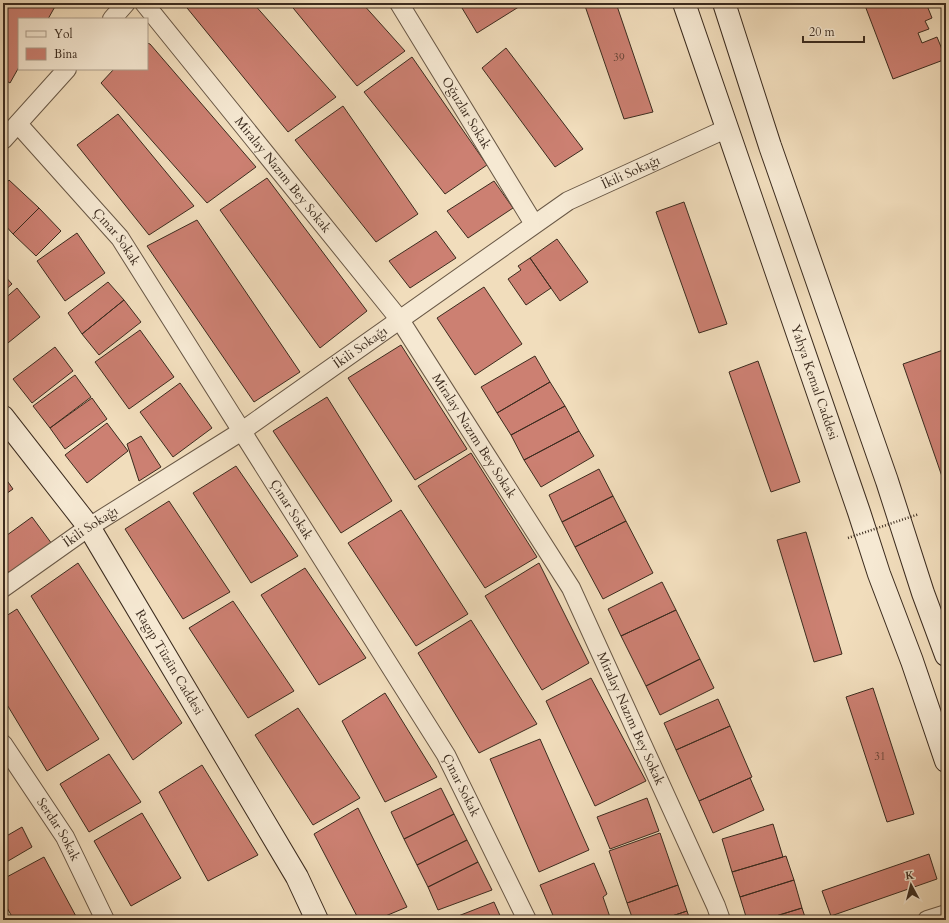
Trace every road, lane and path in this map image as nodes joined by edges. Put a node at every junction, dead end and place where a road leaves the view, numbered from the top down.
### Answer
1 (126, 3) edge
2 (144, 3) edge
3 (399, 3) edge
4 (684, 3) edge
5 (724, 3) edge
6 (113, 18) edge
7 (66, 70) edge
8 (18, 124) junction
9 (728, 128) junction
10 (3, 140) edge
11 (534, 224) junction
12 (400, 320) junction
13 (3, 417) edge
14 (242, 431) junction
15 (919, 514) dead end
16 (89, 527) junction
17 (848, 538) dead end
18 (3, 588) edge
19 (946, 655) edge
20 (3, 744) edge
21 (946, 761) edge
22 (946, 914) edge
23 (105, 920) edge
24 (317, 920) edge
25 (527, 920) edge
26 (721, 920) edge
27 (927, 920) edge

1 - 6 street
2 - 12 street, Miralay Nazım Bey Sokak
3 - 11 street, Oğuzlar Sokak
4 - 9 main road, Yahya Kemal Caddesi
5 - 19 main road
7 - 8 street
8 - 10 street
8 - 14 street, Çınar Sokak
9 - 11 street, İkili Sokağı
9 - 21 main road, Yahya Kemal Caddesi
11 - 12 street, İkili Sokağı
12 - 14 street, İkili Sokağı
12 - 26 street, Miralay Nazım Bey Sokak
13 - 16 main road, Ragıp Tüzün Caddesi
14 - 16 street, İkili Sokağı
14 - 25 street, Çınar Sokak
15 - 17 path, bridge
16 - 18 street, İkili Sokağı
16 - 24 main road, Ragıp Tüzün Caddesi
20 - 23 street, Serdar Sokak
22 - 27 street

